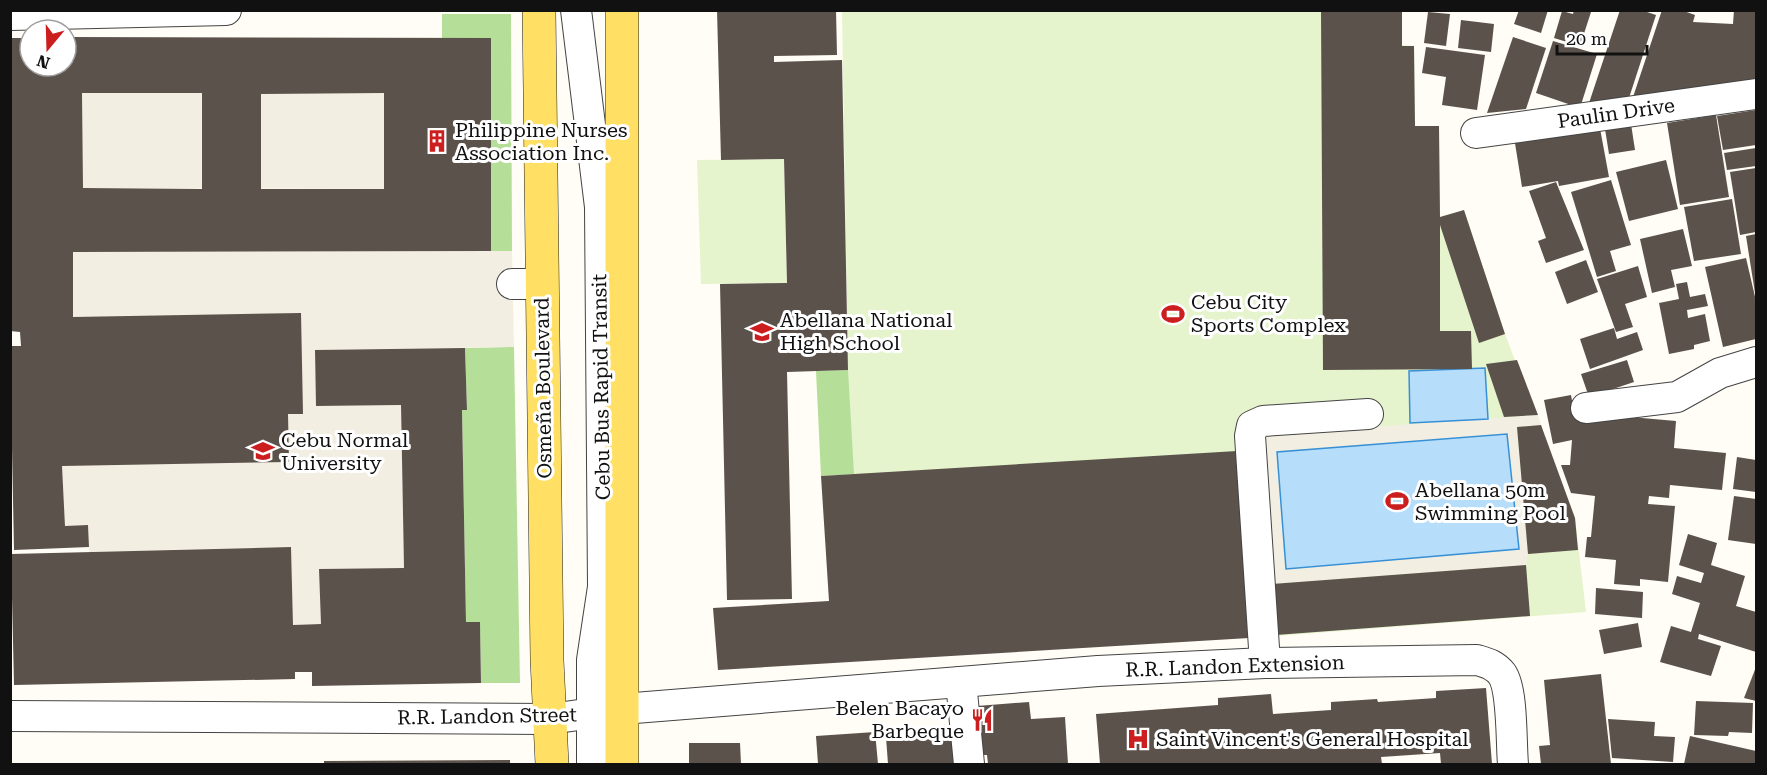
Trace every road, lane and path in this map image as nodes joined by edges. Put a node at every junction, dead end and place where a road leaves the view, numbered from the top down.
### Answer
1 (226, 10) edge
2 (539, 10) edge
3 (576, 10) edge
4 (622, 10) edge
5 (10, 15) edge
6 (1756, 94) edge
7 (1476, 133) dead end
8 (1756, 362) edge
9 (1586, 408) dead end
10 (1368, 414) dead end
11 (1265, 663) junction
12 (961, 682) junction
13 (607, 711) junction
14 (10, 716) edge
15 (550, 719) junction
16 (552, 765) edge
17 (592, 765) edge
18 (622, 765) edge
19 (969, 765) edge
20 (1513, 765) edge

1 - 5 street
2 - 15 main road, Osmeña Boulevard
3 - 13 street, Cebu Bus Rapid Transit
4 - 13 main road
6 - 7 street, Paulin Drive
8 - 9 street
10 - 11 street
11 - 12 street, R.R. Landon Extension
11 - 20 street, R.R. Landon Extension
12 - 13 street, R.R. Landon Street
12 - 19 street
13 - 15 street, R.R. Landon Street
13 - 17 street, Cebu Bus Rapid Transit
13 - 18 main road
14 - 15 street, R.R. Landon Street
15 - 16 main road, Osmeña Boulevard

